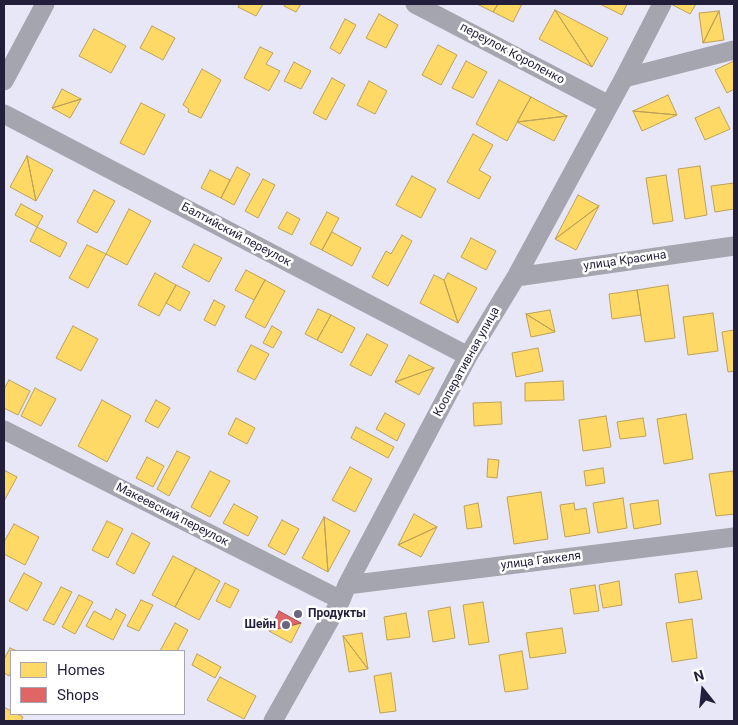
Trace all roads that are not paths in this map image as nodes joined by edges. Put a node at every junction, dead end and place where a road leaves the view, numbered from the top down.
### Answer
1 (44, 4) edge
2 (415, 4) edge
3 (662, 4) edge
4 (734, 50) edge
5 (624, 78) junction
6 (4, 81) edge
7 (609, 105) junction
8 (4, 114) edge
9 (734, 246) edge
10 (516, 277) junction
11 (468, 356) junction
12 (4, 430) edge
13 (734, 537) edge
14 (344, 592) junction
15 (273, 721) edge

1 - 6 street
2 - 7 street, переулок Короленко
3 - 5 street, Кооперативная улица
4 - 5 street
5 - 7 street, Кооперативная улица
7 - 10 street, Кооперативная улица
8 - 11 street, Балтийский переулок
9 - 10 street, улица Красина
10 - 11 street, Кооперативная улица
11 - 14 street, Кооперативная улица
12 - 14 street, Макеевский переулок
13 - 14 street, улица Гаккеля
14 - 15 street, Кооперативная улица

